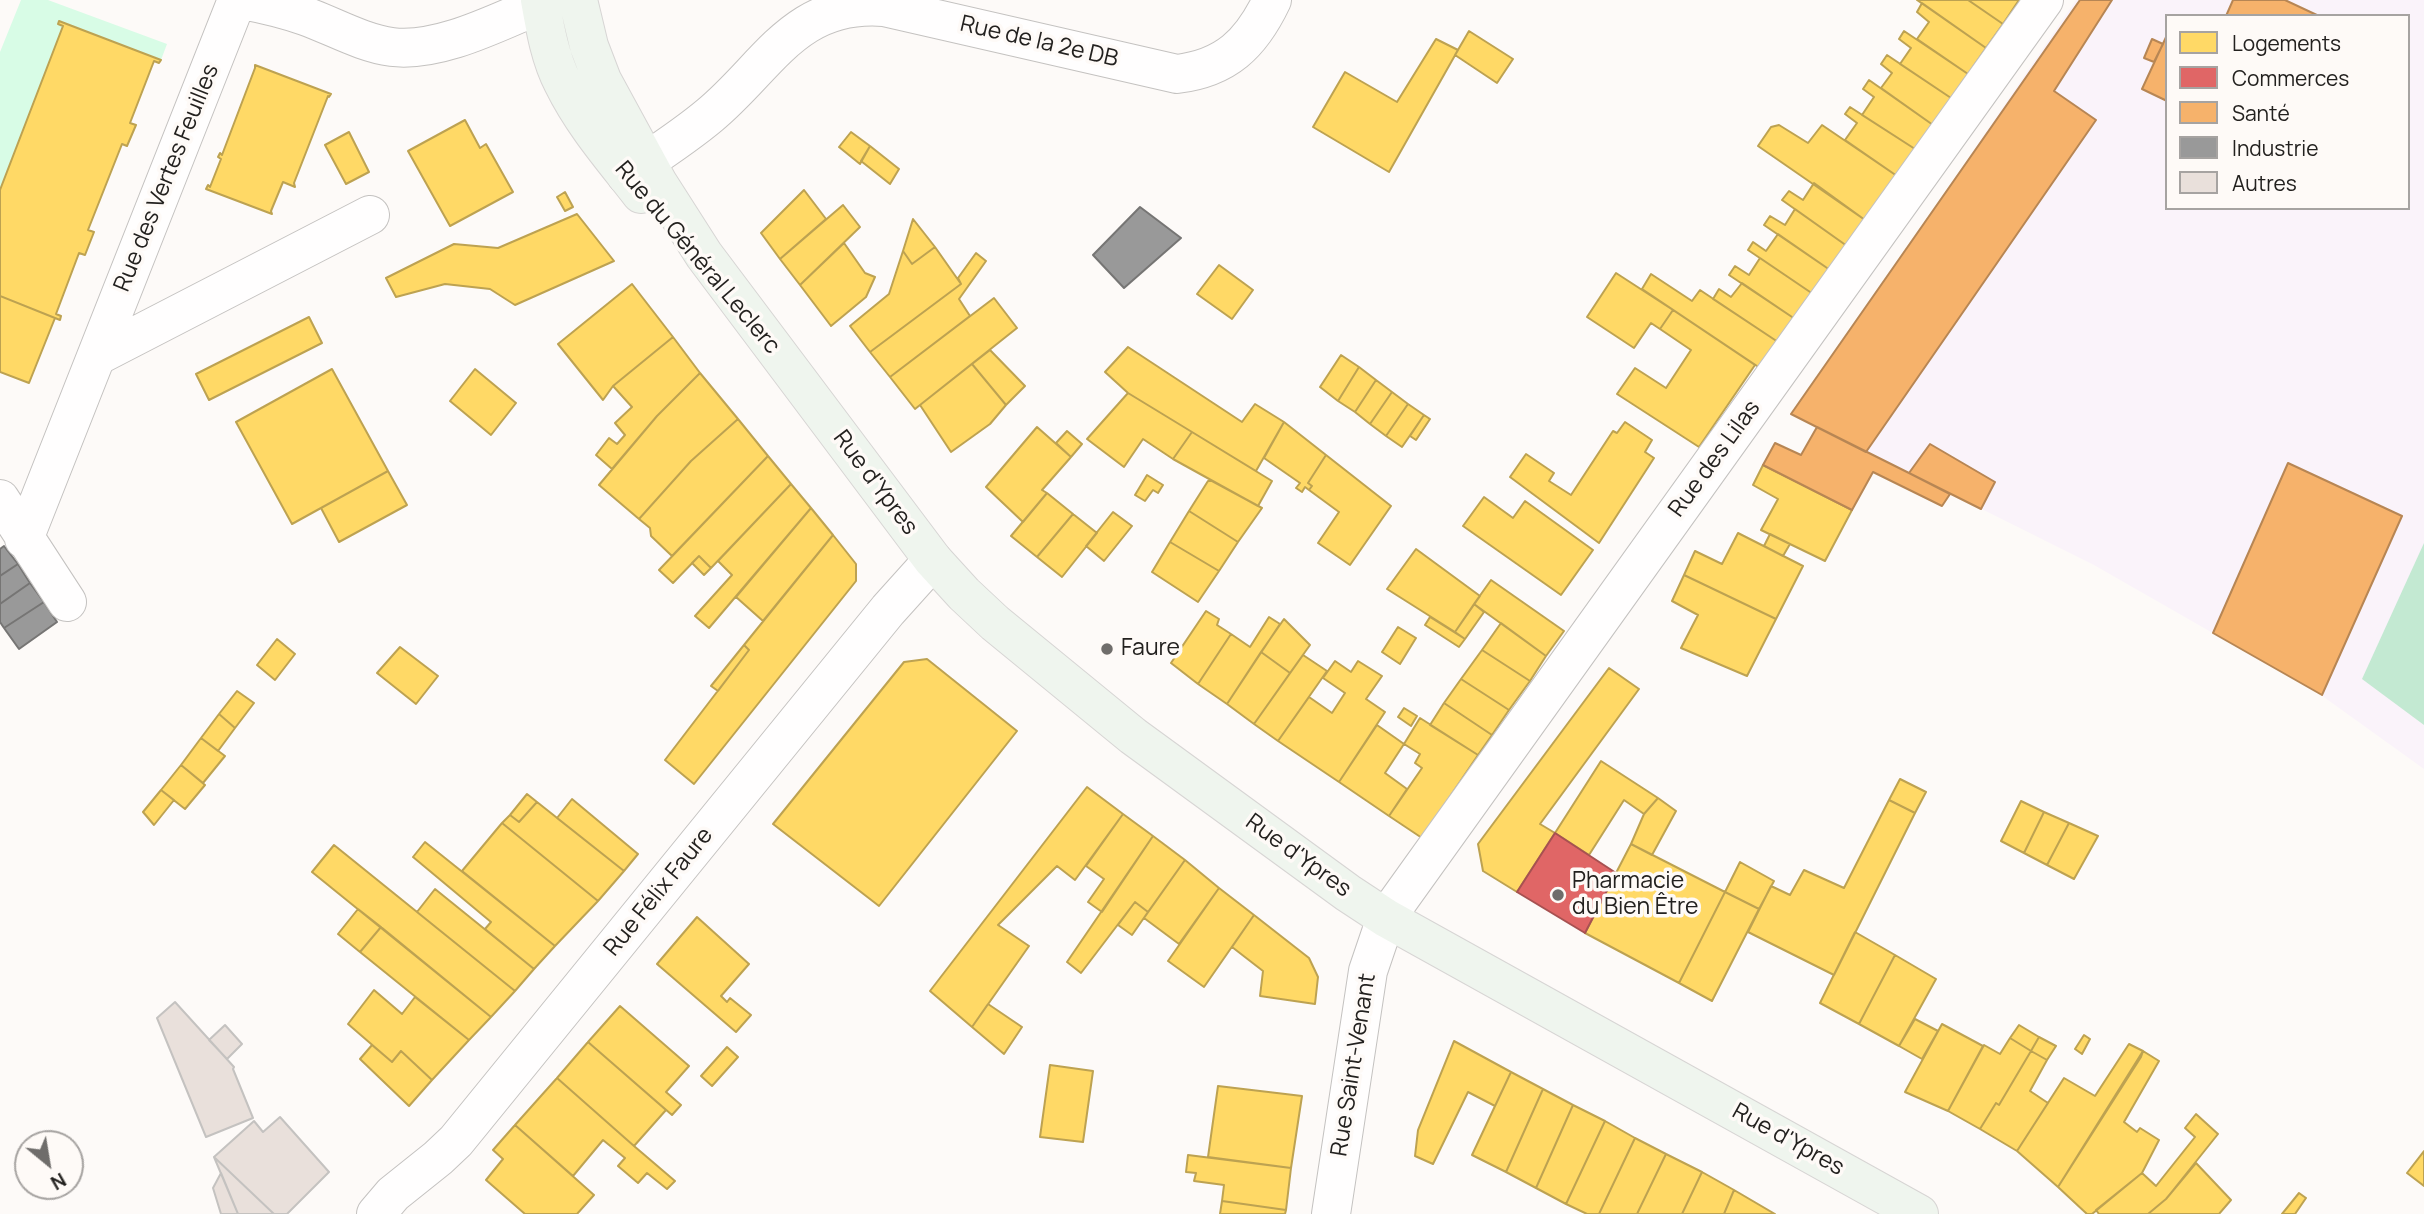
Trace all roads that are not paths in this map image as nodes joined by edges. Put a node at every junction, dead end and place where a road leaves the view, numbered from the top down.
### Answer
1 (240, 0) edge
2 (578, 0) edge
3 (1272, 0) edge
4 (2044, 0) edge
5 (544, 1) edge
6 (636, 168) junction
7 (370, 215) dead end
8 (97, 356) junction
9 (785, 363) joint
10 (0, 499) edge
11 (24, 539) junction
12 (933, 560) junction
13 (67, 602) dead end
14 (1386, 918) junction
15 (376, 1214) edge
16 (1331, 1214) edge
17 (1919, 1214) edge

1 - 5 street, Rue des Vertes Feuilles
1 - 8 street, Rue des Vertes Feuilles
2 - 6 main road, Rue du Général Leclerc
3 - 6 street, Rue de la 2e DB
4 - 14 street, Rue des Lilas
5 - 6 main road, Rue du Général Leclerc
6 - 9 main road, Rue du Général Leclerc
7 - 8 street
8 - 11 street, Rue des Vertes Feuilles
9 - 12 main road, Rue d'Ypres
10 - 11 street
11 - 13 street
12 - 14 main road, Rue d'Ypres
12 - 15 street, Rue Félix Faure
14 - 16 street, Rue Saint-Venant
14 - 17 main road, Rue d'Ypres

